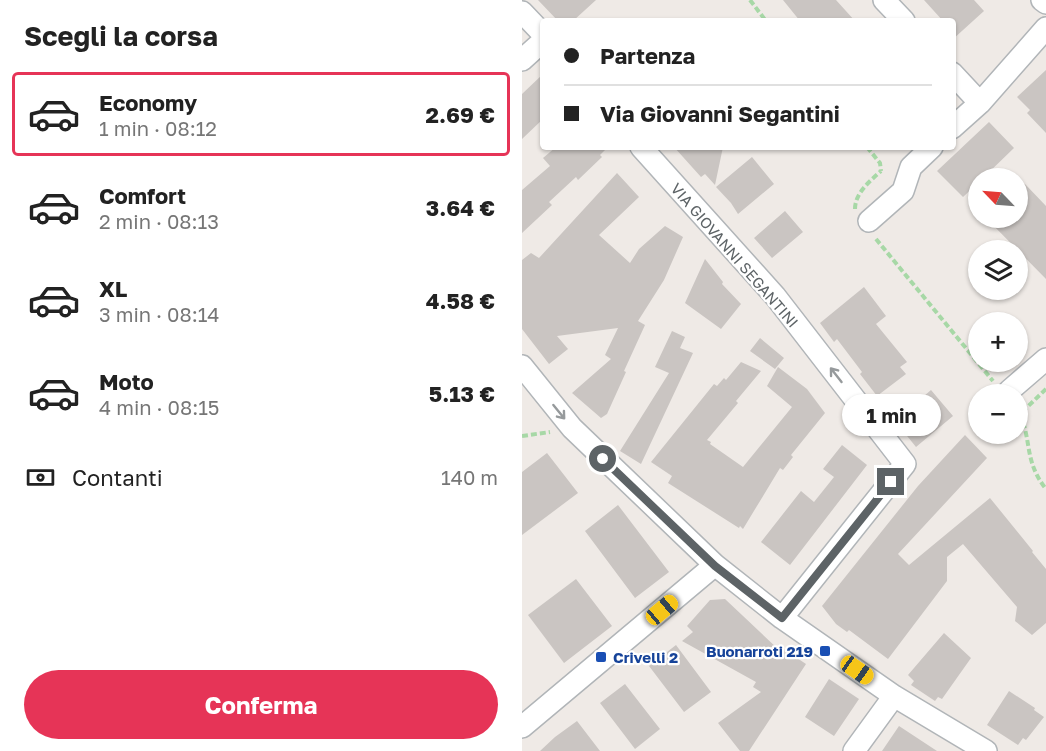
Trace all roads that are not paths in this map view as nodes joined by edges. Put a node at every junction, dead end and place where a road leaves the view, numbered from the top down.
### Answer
1 (884, 0) edge
2 (1042, 0) edge
3 (1046, 3) edge
4 (522, 12) edge
5 (901, 18) edge
6 (1046, 28) edge
7 (540, 31) edge
8 (540, 44) edge
9 (522, 60) edge
10 (956, 77) edge
11 (980, 103) junction
12 (956, 124) edge
13 (644, 150) edge
14 (929, 150) edge
15 (865, 223) road end
16 (1046, 359) edge
17 (522, 366) edge
18 (1009, 384) edge
19 (715, 566) junction
20 (782, 618) junction
21 (894, 696) junction
22 (522, 727) edge
23 (854, 751) edge
24 (986, 751) edge

1 - 5 street
2 - 3 street
4 - 7 street
6 - 11 street
8 - 9 street
10 - 11 street
11 - 12 street
20 -> 13 street, VIA GIOVANNI SEGANTINI
14 - 15 street
16 - 18 street
17 -> 19 street
19 - 20 street
19 - 22 street
20 - 21 street
21 - 23 street
21 - 24 street

